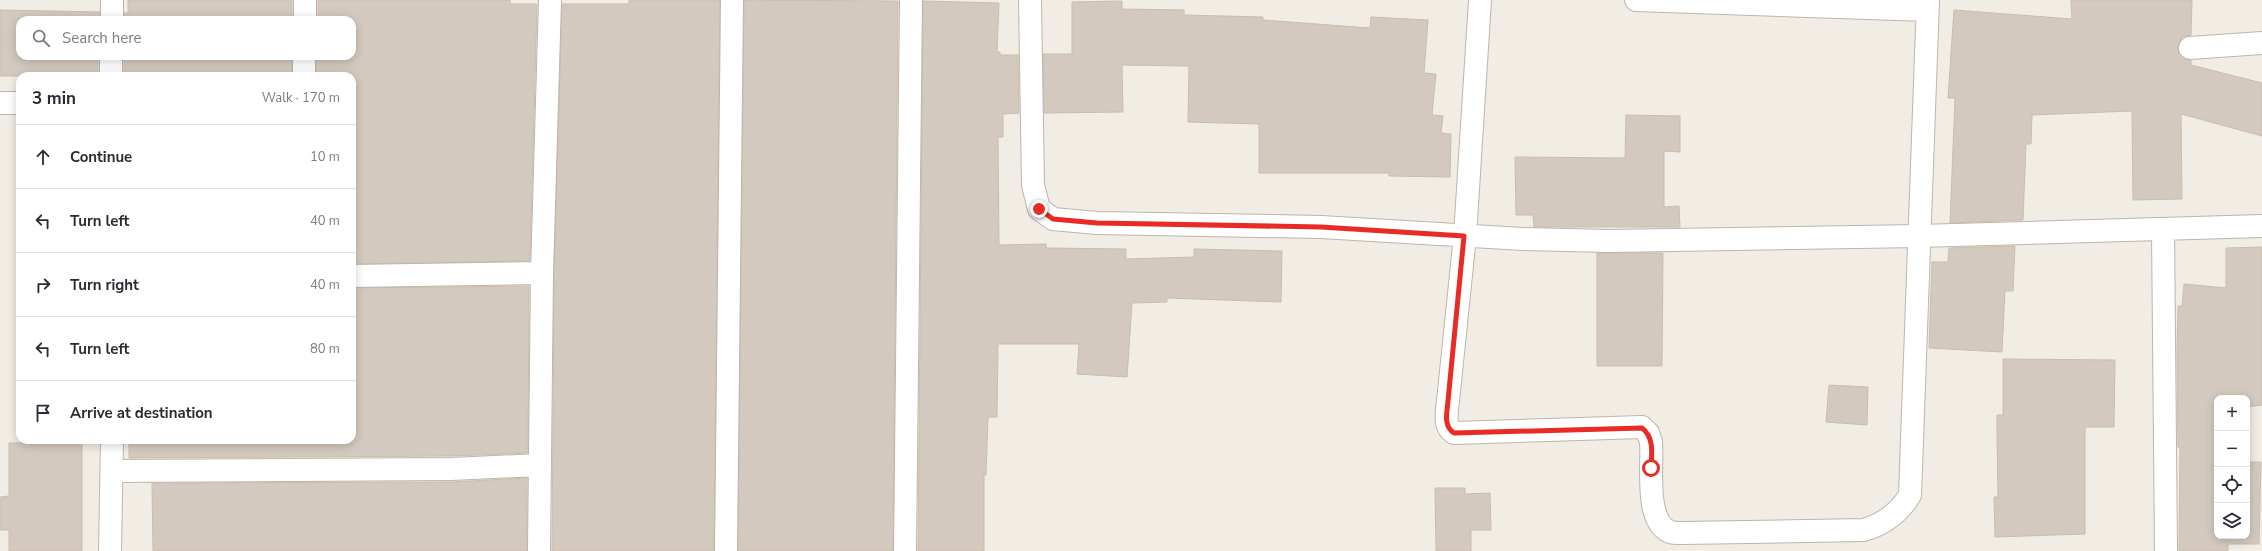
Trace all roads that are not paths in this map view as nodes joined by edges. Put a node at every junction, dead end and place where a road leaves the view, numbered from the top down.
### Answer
1 (112, 0) edge
2 (305, 0) edge
3 (550, 0) edge
4 (732, 0) edge
5 (911, 0) edge
6 (1030, 0) edge
7 (1480, 0) edge
8 (1636, 0) edge
9 (1928, 5) edge
10 (112, 16) edge
11 (305, 16) edge
12 (2262, 43) edge
13 (2190, 48) dead end
14 (111, 60) edge
15 (304, 60) edge
16 (111, 72) edge
17 (304, 72) edge
18 (0, 103) edge
19 (16, 103) edge
20 (2262, 226) edge
21 (2163, 229) junction
22 (1464, 236) junction
23 (1919, 236) junction
24 (542, 273) junction
25 (356, 276) edge
26 (112, 444) edge
27 (539, 465) junction
28 (112, 471) junction
29 (110, 551) edge
30 (539, 551) edge
31 (726, 551) edge
32 (905, 551) edge
33 (2166, 551) edge

1 - 10 street
2 - 11 street
3 - 24 street
4 - 31 street
5 - 32 street
6 - 22 street
7 - 22 street
8 - 9 street
9 - 23 street
12 - 13 street
14 - 16 street
15 - 17 street
18 - 19 street
20 - 21 street
21 - 23 street
21 - 33 street
22 - 23 street
22 - 23 street
24 - 25 street
24 - 27 street
26 - 28 street
27 - 28 street
27 - 30 street
28 - 29 street

